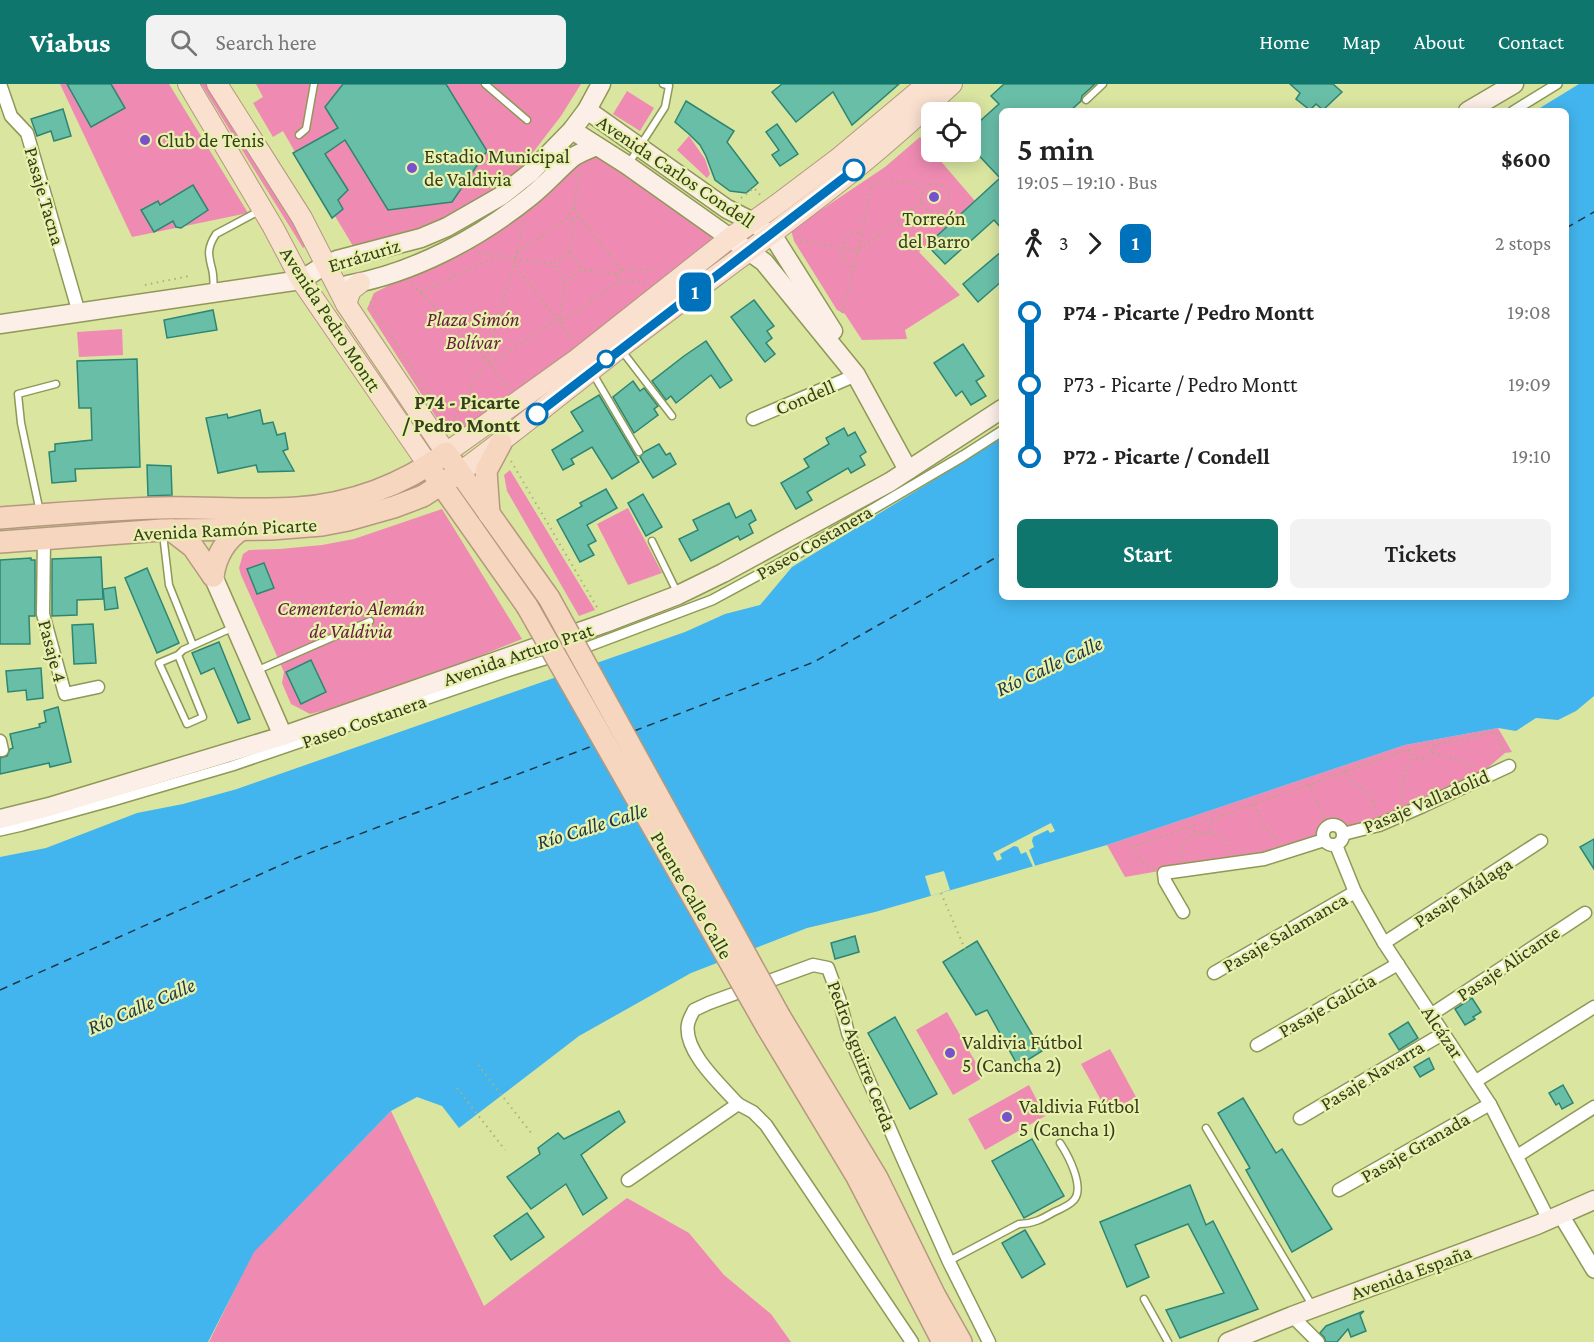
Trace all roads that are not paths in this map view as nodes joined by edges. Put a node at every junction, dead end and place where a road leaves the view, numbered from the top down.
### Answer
1 (0, 84) edge
2 (188, 84) edge
3 (217, 84) edge
4 (314, 84) edge
5 (601, 84) edge
6 (663, 84) edge
7 (927, 84) edge
8 (952, 84) edge
9 (1103, 84) edge
10 (1514, 84) edge
11 (1557, 84) edge
12 (489, 85) edge
13 (1086, 100) dead end
14 (1473, 108) edge
15 (1518, 108) edge
16 (587, 110) junction
17 (527, 120) dead end
18 (572, 130) junction
19 (299, 135) dead end
20 (596, 146) junction
21 (639, 147) junction
22 (627, 165) junction
23 (262, 210) junction
24 (753, 222) junction
25 (770, 235) junction
26 (730, 237) junction
27 (748, 252) junction
28 (325, 265) junction
29 (301, 280) junction
30 (360, 283) joint
31 (214, 292) junction
32 (343, 297) junction
33 (79, 313) junction
34 (0, 324) edge
35 (620, 348) junction
36 (840, 354) junction
37 (591, 372) junction
38 (856, 375) junction
39 (56, 384) dead end
40 (999, 411) edge
41 (672, 417) dead end
42 (753, 419) dead end
43 (999, 433) edge
44 (501, 443) junction
45 (639, 452) dead end
46 (446, 453) junction
47 (429, 466) junction
48 (908, 470) junction
49 (459, 474) junction
50 (442, 485) junction
51 (159, 508) junction
52 (41, 515) junction
53 (489, 515) junction
54 (0, 518) edge
55 (242, 518) junction
56 (193, 529) junction
57 (167, 530) junction
58 (44, 539) junction
59 (652, 541) dead end
60 (0, 542) edge
61 (213, 576) junction
62 (678, 595) junction
63 (549, 598) joint
64 (527, 606) joint
65 (369, 621) dead end
66 (235, 627) junction
67 (193, 645) junction
68 (178, 656) junction
69 (255, 672) junction
70 (98, 687) dead end
71 (283, 736) junction
72 (1506, 767) road end
73 (0, 819) edge
74 (1328, 826) road end
75 (0, 831) edge
76 (1334, 840) junction
77 (1541, 841) dead end
78 (1355, 892) junction
79 (1183, 912) dead end
80 (1585, 912) dead end
81 (1384, 942) junction
82 (1398, 964) junction
83 (1214, 973) dead end
84 (1594, 1007) edge
85 (1432, 1014) junction
86 (774, 1022) junction
87 (1443, 1033) junction
88 (1257, 1045) dead end
89 (1476, 1081) junction
90 (738, 1104) junction
91 (1490, 1104) junction
92 (1594, 1107) edge
93 (1300, 1118) dead end
94 (1206, 1128) dead end
95 (1060, 1143) dead end
96 (1517, 1156) junction
97 (628, 1180) dead end
98 (1340, 1190) dead end
99 (1594, 1200) edge
100 (1555, 1218) junction
101 (949, 1262) junction
102 (1594, 1270) edge
103 (1144, 1299) dead end
104 (1314, 1308) junction
105 (1292, 1316) junction
106 (912, 1342) edge
107 (944, 1342) edge
108 (961, 1342) edge
109 (989, 1342) edge
110 (1168, 1342) edge
111 (1228, 1342) edge
112 (1318, 1342) edge

1 - 33 street, Pasaje Tacna
2 - 23 main road, Avenida Pedro Montt
3 - 28 main road, Avenida Pedro Montt
4 - 19 lane
5 - 16 main road, Errázuriz
6 - 21 lane
7 - 24 main road, Avenida Ramón Picarte
8 - 25 main road, Avenida Ramón Picarte
9 - 13 lane
10 - 14 main road
11 - 15 street
12 - 17 lane
16 - 18 main road, Errázuriz
16 - 21 main road, Avenida Carlos Condell
18 - 20 main road, Avenida Carlos Condell
18 - 28 main road, Errázuriz
20 - 22 main road, Avenida Carlos Condell
20 - 30 main road, Errázuriz
21 - 22 lane
21 - 24 main road, Avenida Carlos Condell
22 - 26 main road, Avenida Carlos Condell
23 - 29 main road, Avenida Pedro Montt
23 - 31 lane
24 - 25 main road, Avenida Carlos Condell
24 - 26 main road, Avenida Ramón Picarte
25 - 27 main road, Avenida Ramón Picarte
25 - 36 main road, Avenida Carlos Condell
26 - 27 main road, Avenida Carlos Condell
26 - 46 main road, Avenida Ramón Picarte
27 - 35 main road, Avenida Ramón Picarte
27 - 36 main road, Avenida Carlos Condell
28 - 29 main road, Errázuriz
28 - 32 main road, Avenida Pedro Montt
29 - 31 main road, Errázuriz
29 - 32 main road
29 - 47 main road, Avenida Pedro Montt
30 - 32 main road
31 - 33 main road, Errázuriz
32 - 46 main road, Avenida Pedro Montt
33 - 34 main road, Errázuriz
35 - 37 main road, Avenida Ramón Picarte
35 - 41 lane
36 - 38 main road, Avenida Carlos Condell
37 - 44 main road, Avenida Ramón Picarte
37 - 45 lane
38 - 42 street, Condell
38 - 48 main road, Avenida Carlos Condell
39 - 52 lane
40 - 48 main road, Avenida Arturo Prat
43 - 75 street, Paseo Costanera
44 - 49 main road, Avenida Ramón Picarte
44 - 53 highway
46 - 47 highway, Avenida Ramón Picarte
46 - 49 highway, Avenida Pedro Montt
47 - 50 highway, Avenida Pedro Montt
47 - 55 highway, Avenida Ramón Picarte
48 - 62 main road, Avenida Arturo Prat
49 - 50 highway, Avenida Ramón Picarte
49 - 53 highway, Avenida Pedro Montt
50 - 55 highway, Avenida Ramón Picarte
50 - 64 highway, Avenida Pedro Montt
51 - 52 highway, Avenida Ramón Picarte
51 - 55 highway, Avenida Ramón Picarte
51 - 56 highway
52 - 54 highway, Avenida Ramón Picarte
53 - 63 highway, Avenida Pedro Montt
55 - 56 highway, Avenida Ramón Picarte
55 - 61 highway
56 - 57 highway, Avenida Ramón Picarte
56 - 61 main road
57 - 58 highway, Avenida Ramón Picarte
57 - 61 highway
57 - 67 lane
58 - 60 highway, Avenida Ramón Picarte
58 - 70 street, Pasaje 4
59 - 62 lane
61 - 66 main road
62 - 71 main road, Avenida Arturo Prat
63 - 86 highway, Puente Calle Calle, bridge
64 - 86 highway, Puente Calle Calle, bridge
65 - 69 lane
66 - 67 lane
66 - 69 main road
67 - 68 lane
68 - 68 lane
69 - 71 main road
71 - 73 main road, Avenida Arturo Prat
72 - 76 street, Pasaje Valladolid
74 - 76 street
76 - 78 street, Alcázar
76 - 79 street, Pasaje Valladolid
77 - 81 street, Pasaje Málaga
78 - 81 street, Alcázar
78 - 83 street, Pasaje Salamanca
80 - 85 street, Pasaje Alicante
81 - 82 street, Alcázar
82 - 85 street, Alcázar
82 - 88 street, Pasaje Galicia
84 - 89 street
85 - 87 street, Alcázar
86 - 107 highway
86 - 108 highway, Pedro Aguirre Cerda
87 - 89 street, Alcázar
87 - 93 street, Pasaje Navarra
89 - 91 street, Alcázar
90 - 97 street
90 - 101 street, Pedro Aguirre Cerda
90 - 106 street, Pedro Aguirre Cerda
91 - 96 street, Alcázar
91 - 98 street, Pasaje Granada
92 - 96 street
94 - 104 lane
95 - 101 lane
96 - 100 street, Alcázar
99 - 100 main road, Avenida España
100 - 102 street
100 - 104 main road, Avenida España
101 - 109 street, Pedro Aguirre Cerda
103 - 110 lane
104 - 105 main road, Avenida España
105 - 111 main road, Avenida España
105 - 112 street

